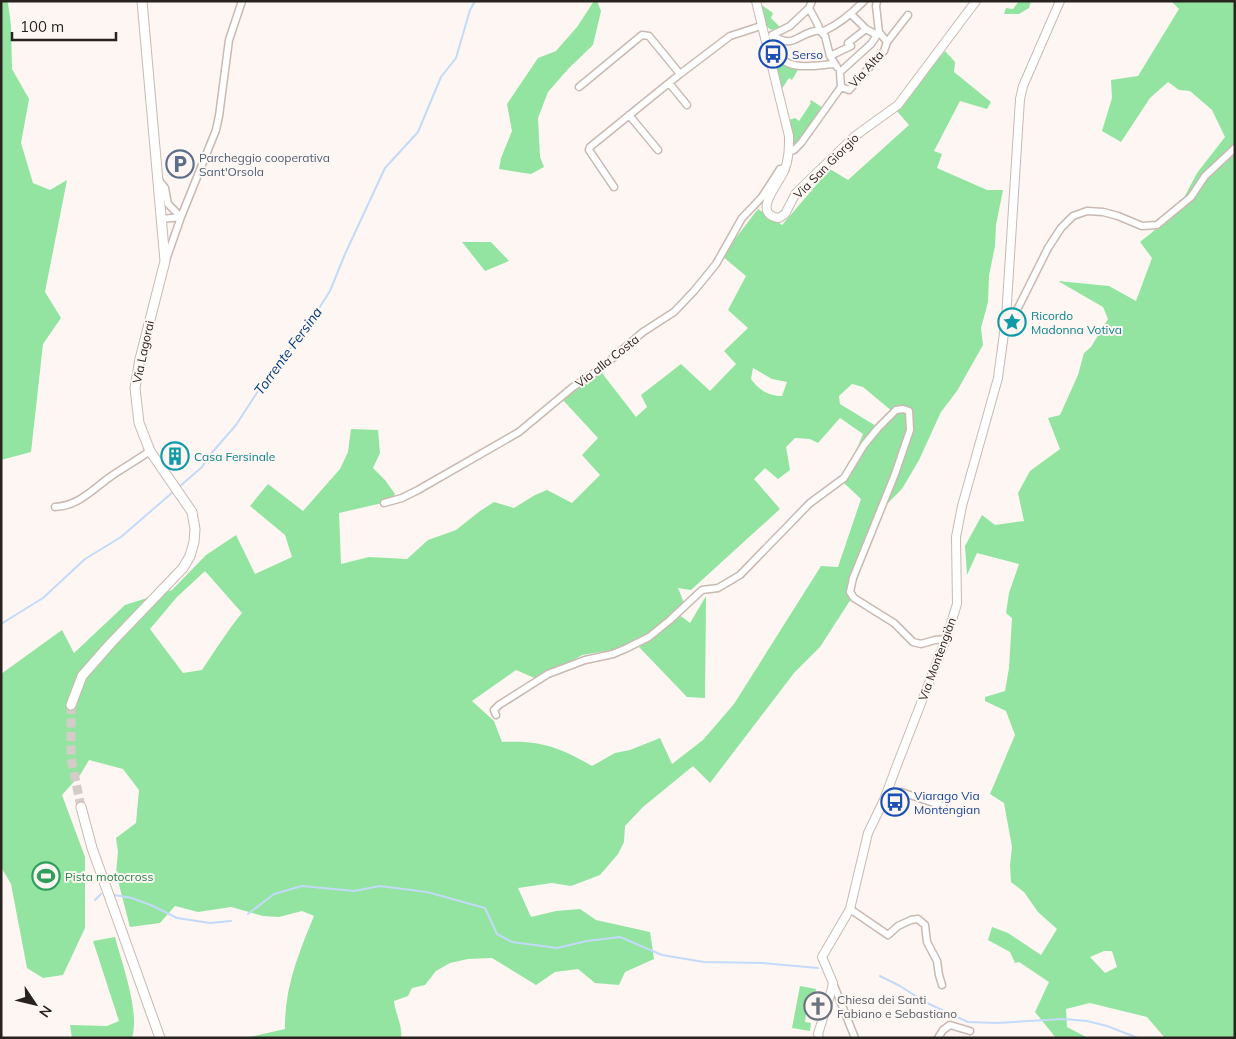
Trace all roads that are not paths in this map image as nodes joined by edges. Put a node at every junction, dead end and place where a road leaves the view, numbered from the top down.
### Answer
1 (142, 1) edge
2 (242, 1) edge
3 (756, 1) edge
4 (864, 1) edge
5 (877, 1) edge
6 (976, 1) edge
7 (1060, 1) edge
8 (810, 4) edge
9 (852, 14) junction
10 (908, 15) dead end
11 (762, 28) junction
12 (866, 29) junction
13 (820, 31) junction
14 (878, 34) junction
15 (772, 35) junction
16 (887, 42) junction
17 (830, 56) junction
18 (835, 64) junction
19 (840, 72) junction
20 (680, 74) junction
21 (669, 83) junction
22 (579, 87) dead end
23 (842, 87) junction
24 (687, 105) dead end
25 (629, 115) junction
26 (1235, 148) edge
27 (658, 150) dead end
28 (789, 152) junction
29 (784, 170) junction
30 (158, 180) junction
31 (614, 187) dead end
32 (181, 217) junction
33 (162, 220) junction
34 (165, 261) junction
35 (1006, 318) junction
36 (150, 451) junction
37 (384, 503) dead end
38 (55, 507) dead end
39 (946, 640) junction
40 (71, 705) tunnel mouth
41 (496, 715) dead end
42 (884, 800) junction
43 (943, 806) dead end
44 (81, 808) tunnel mouth
45 (850, 908) junction
46 (833, 983) junction
47 (942, 985) dead end
48 (970, 1031) dead end
49 (855, 1037) edge
50 (160, 1038) edge
51 (819, 1038) edge
52 (938, 1038) edge

1 - 30 main road, Via Lagorai
2 - 32 street, Via Lagorai
3 - 11 street, Via San Giorgio
4 - 9 street
5 - 14 street
6 - 29 street, Via San Giorgio
7 - 35 street, Via Montengiàn
8 - 13 street
8 - 15 street
9 - 12 street
9 - 13 street
10 - 16 street, Via Alta
11 - 15 street
11 - 20 street
11 - 28 street, Via San Giorgio
12 - 14 street
12 - 17 street
13 - 15 street
13 - 17 street
14 - 16 street, Via Alta
14 - 19 street
15 - 18 street
16 - 23 street, Via Alta
17 - 18 street
18 - 19 street
19 - 23 street
20 - 21 street
20 - 22 street
21 - 24 street
21 - 25 street
23 - 28 street
25 - 27 street
25 - 31 street
26 - 35 street
28 - 29 street, Via San Giorgio
29 - 37 street, Via alla Costa
30 - 32 street, Via Lagorai
30 - 33 main road, Via Lagorai
32 - 33 street
32 - 34 street, Via Lagorai
33 - 34 main road, Via Lagorai
34 - 36 main road, Via Lagorai
35 - 39 street, Via Montengiàn
36 - 38 street
36 - 40 main road, Via Lagorai
39 - 41 street
39 - 42 street, Via Montengiàn
42 - 43 street
42 - 45 street, Via Montengiàn
44 - 50 main road
45 - 46 street, Via Montengiàn
45 - 47 street
46 - 49 street
46 - 51 street
48 - 52 street

